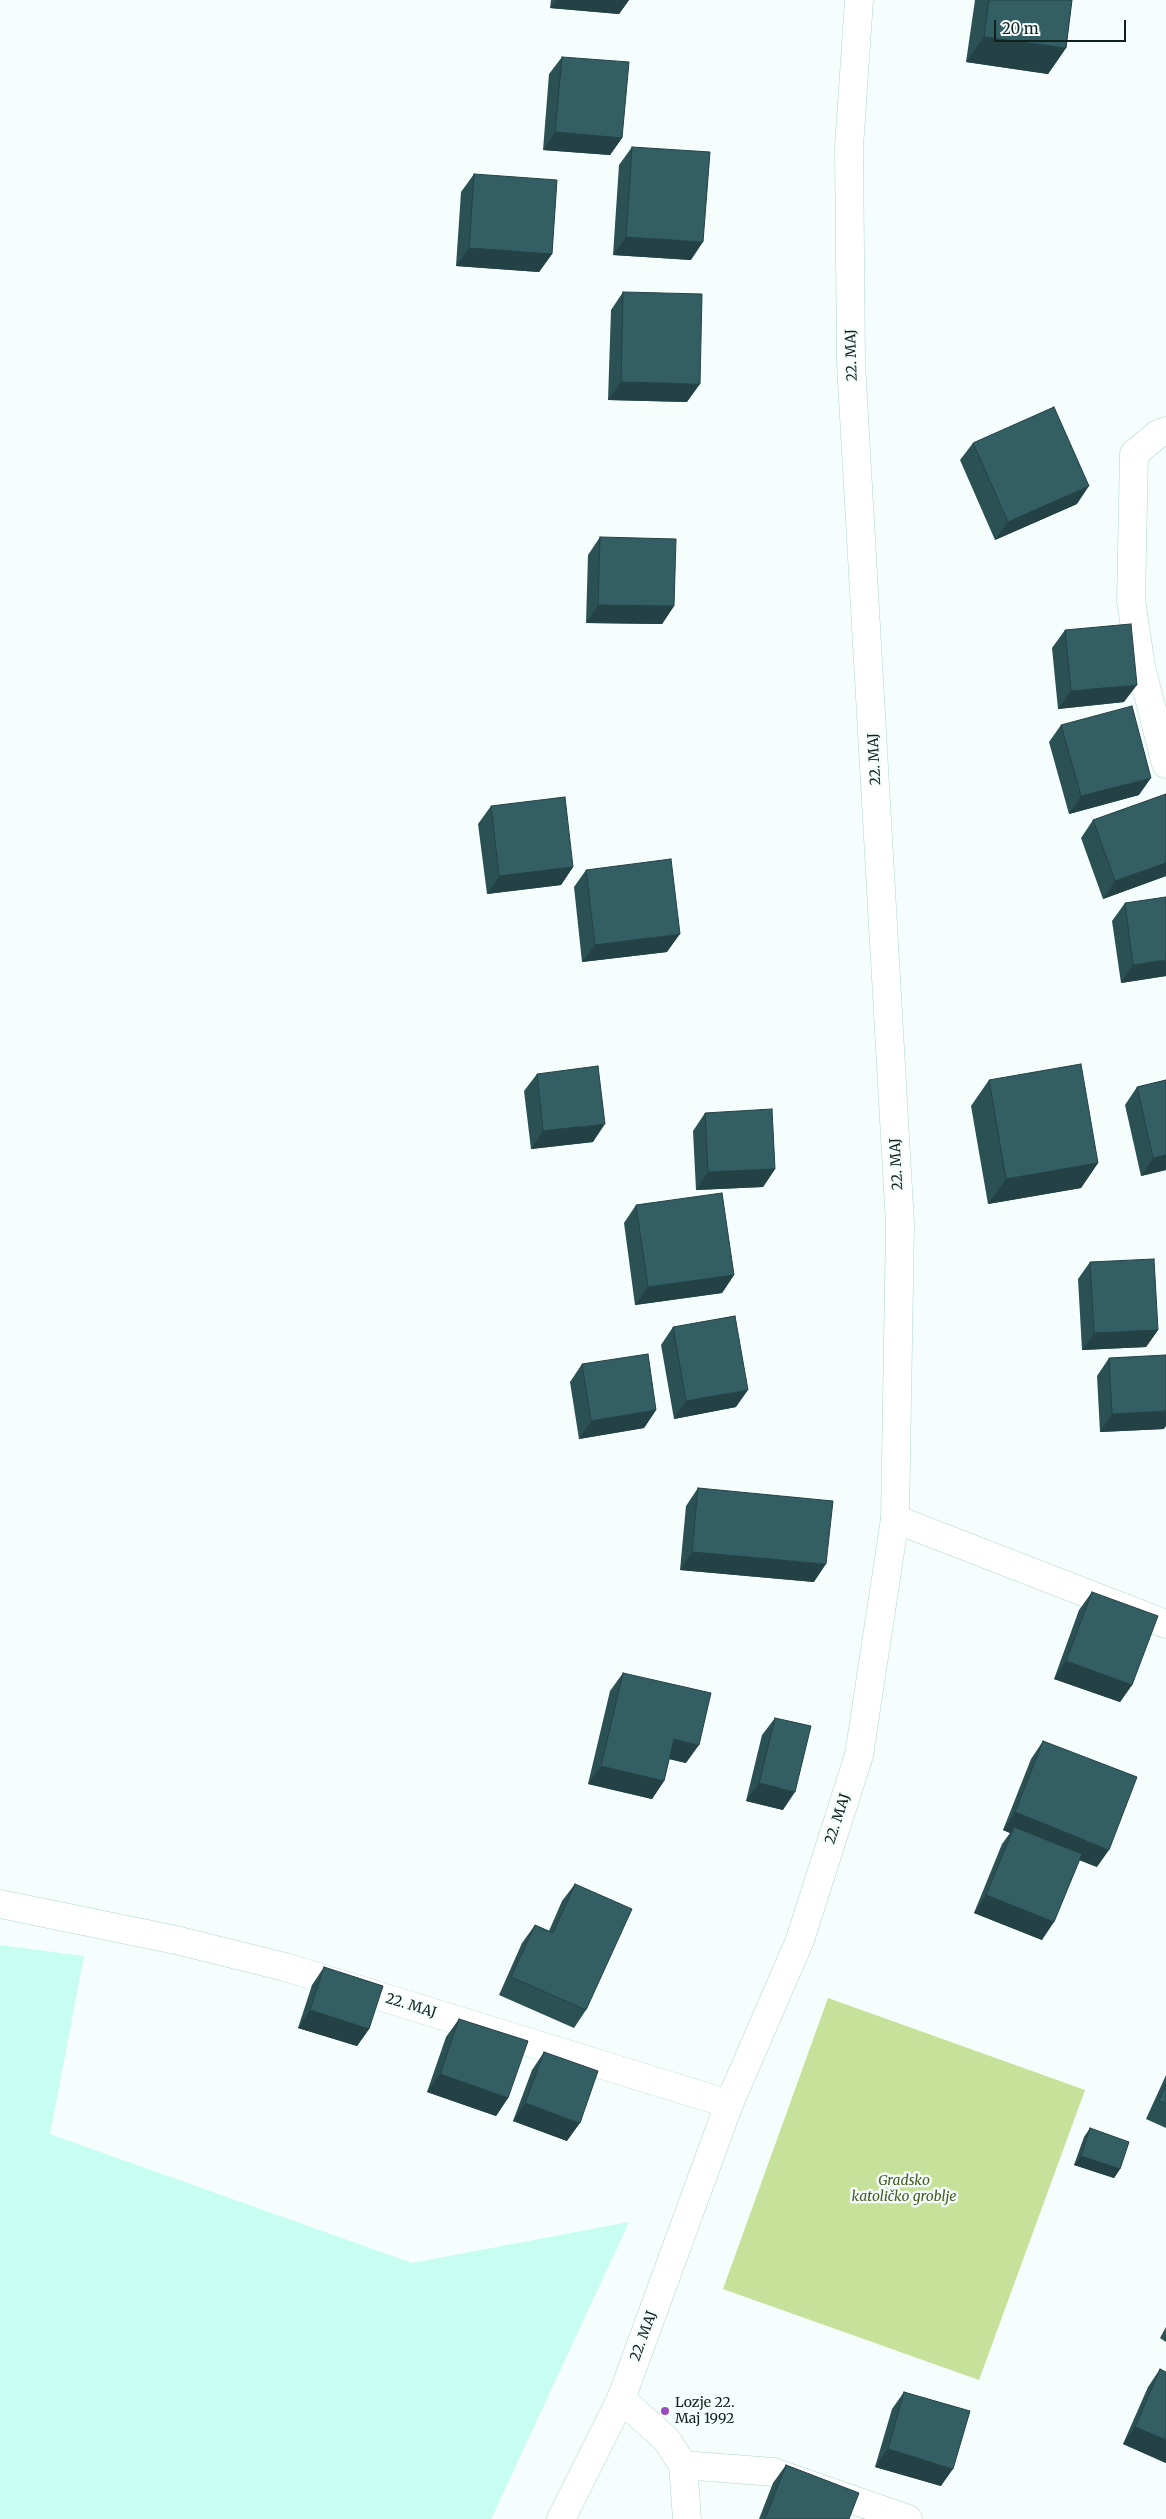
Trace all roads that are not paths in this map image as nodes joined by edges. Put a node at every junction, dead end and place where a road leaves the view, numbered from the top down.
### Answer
1 (859, 0) edge
2 (1166, 431) edge
3 (1166, 764) edge
4 (895, 1519) junction
5 (1166, 1624) edge
6 (0, 1904) edge
7 (729, 2104) junction
8 (621, 2399) junction
9 (683, 2465) junction
10 (561, 2519) edge
11 (687, 2519) edge
12 (908, 2519) edge

1 - 4 main road, 22. MAJ
2 - 3 main road
4 - 5 main road
4 - 7 main road, 22. MAJ
6 - 7 main road, 22. MAJ
7 - 8 main road, 22. MAJ
8 - 9 main road
8 - 10 main road, 22. MAJ
9 - 11 main road
9 - 12 main road

